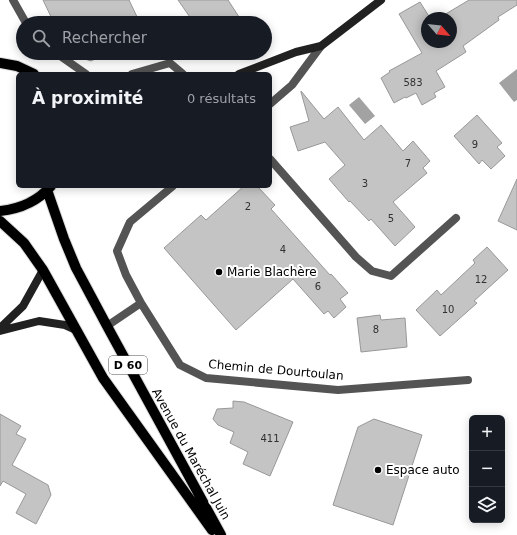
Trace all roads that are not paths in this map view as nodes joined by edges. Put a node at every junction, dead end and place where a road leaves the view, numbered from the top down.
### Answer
1 (13, 0) edge
2 (381, 0) edge
3 (22, 16) edge
4 (320, 46) junction
5 (66, 60) edge
6 (0, 63) edge
7 (30, 72) edge
8 (83, 72) edge
9 (139, 72) edge
10 (181, 72) edge
11 (244, 72) edge
12 (272, 102) edge
13 (272, 161) edge
14 (49, 188) edge
15 (171, 188) edge
16 (0, 211) edge
17 (456, 218) dead end
18 (0, 220) edge
19 (43, 270) junction
20 (141, 303) junction
21 (107, 326) junction
22 (0, 329) edge
23 (76, 330) junction
24 (468, 380) dead end
25 (216, 535) edge
26 (221, 535) edge

1 - 3 street
2 - 4 main road
4 - 11 main road
4 - 12 street
5 - 8 street
6 - 7 main road
9 - 10 street
13 - 17 street
14 - 16 main road
14 - 21 main road, Avenue du Maréchal Juin / D 60
15 - 20 street, Chemin de Dourtoulan
18 - 19 main road, Avenue du Maréchal Juin / D 60
19 - 22 main road
19 - 23 main road, Avenue du Maréchal Juin / D 60
20 - 21 street
20 - 24 street, Chemin de Dourtoulan
21 - 26 main road, Avenue du Maréchal Juin / D 60
22 - 23 main road
23 - 25 main road, Avenue du Maréchal Juin / D 60

